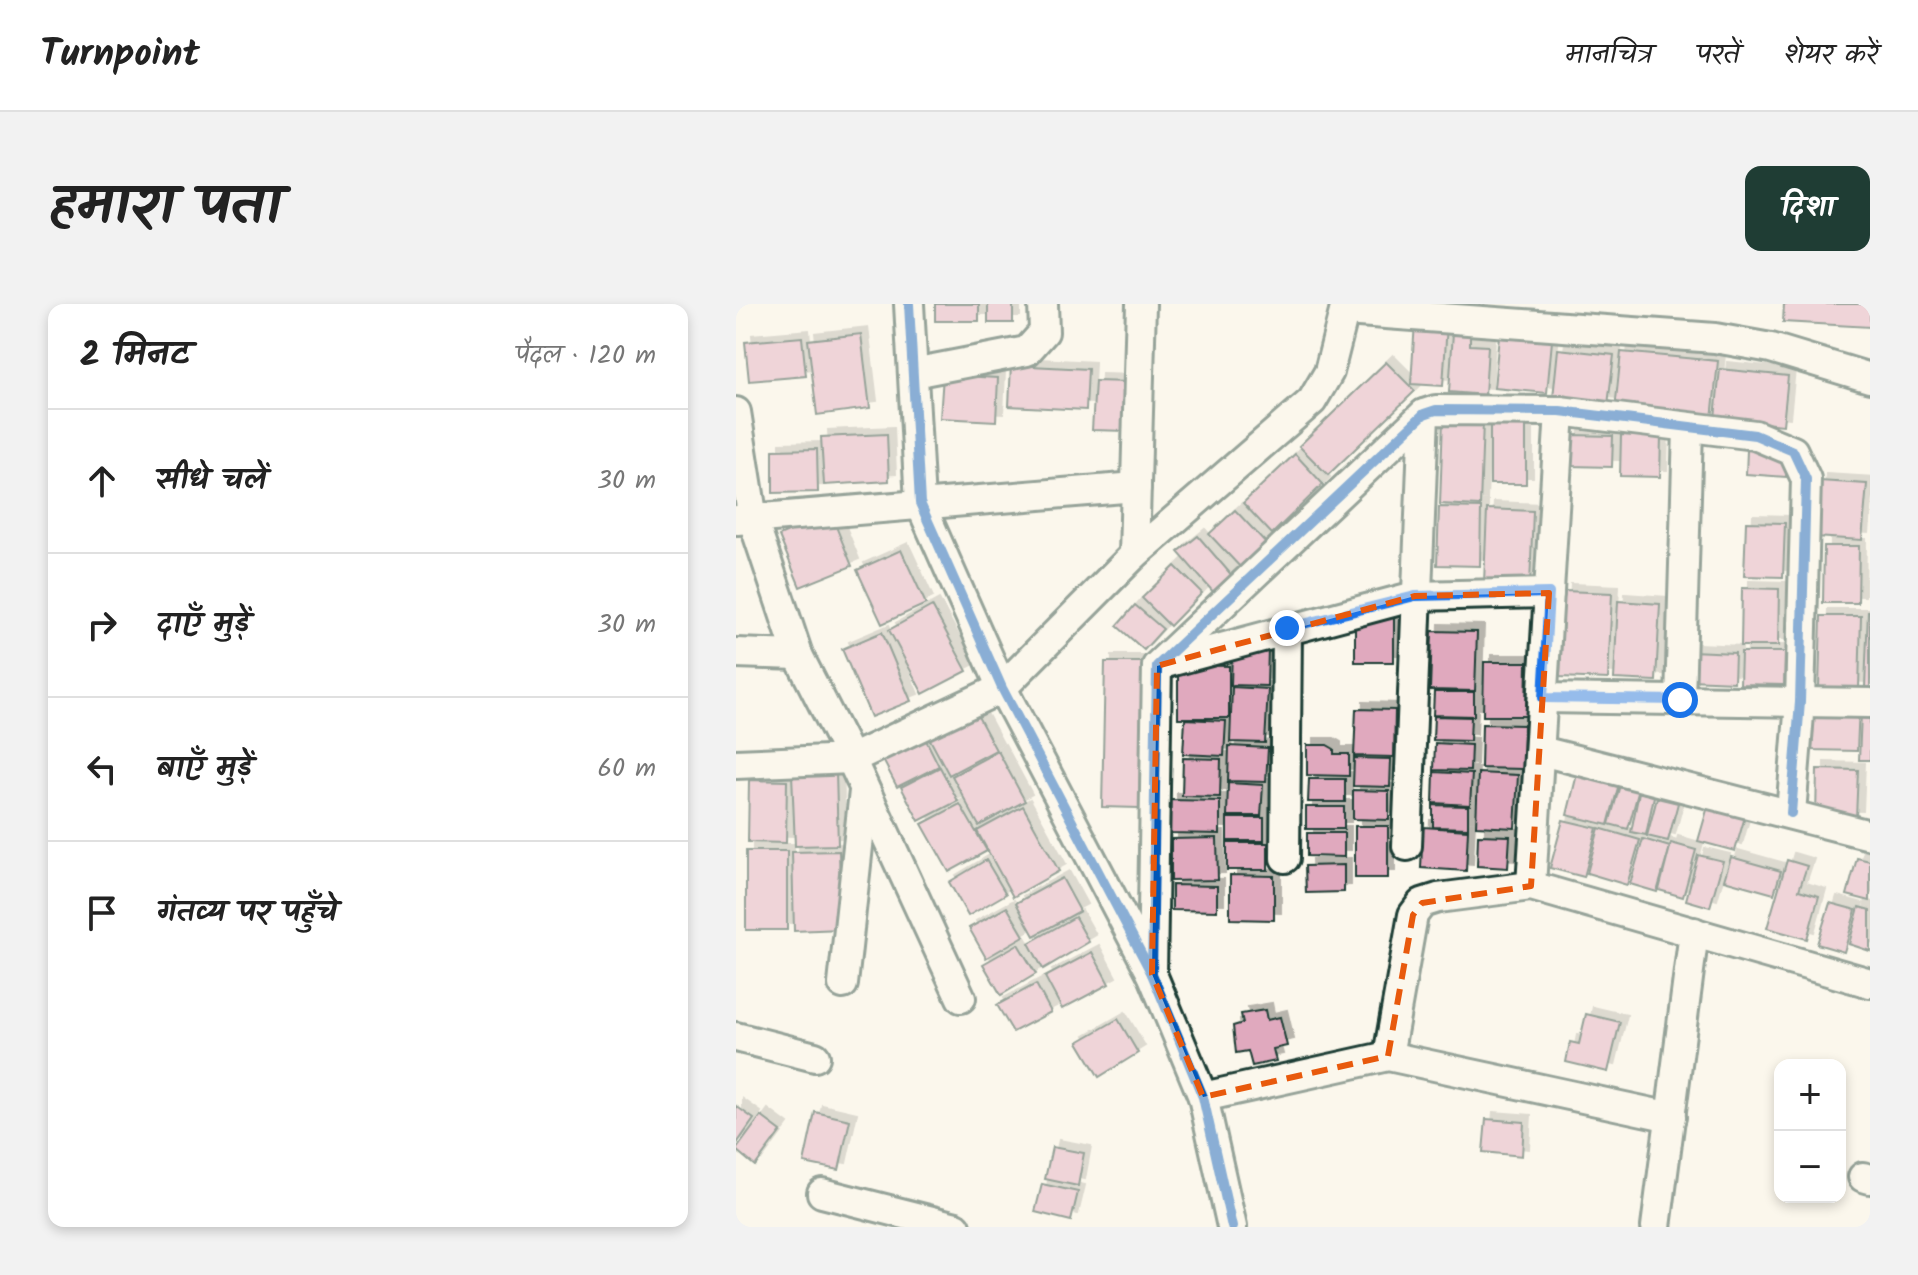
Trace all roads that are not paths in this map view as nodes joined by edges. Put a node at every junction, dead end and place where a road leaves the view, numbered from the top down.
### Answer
1 (909, 304) edge
2 (1043, 304) edge
3 (1141, 304) edge
4 (1345, 308) edge
5 (913, 373) junction
6 (1870, 378) edge
7 (1560, 411) junction
8 (736, 412) edge
9 (1424, 414) junction
10 (1688, 429) junction
11 (1136, 487) junction
12 (920, 503) junction
13 (744, 520) edge
14 (1134, 555) junction
15 (1549, 593) junction
16 (1415, 596) junction
17 (1287, 628) junction
18 (736, 653) edge
19 (798, 655) junction
20 (1157, 666) junction
21 (1002, 688) junction
22 (1543, 698) junction
23 (1680, 700) junction
24 (1800, 702) junction
25 (1870, 703) edge
26 (1541, 751) junction
27 (851, 759) junction
28 (736, 764) edge
29 (864, 790) junction
30 (1791, 813) junction
31 (1870, 835) edge
32 (1407, 846) dead end
33 (1285, 858) dead end
34 (1531, 886) junction
35 (1694, 932) junction
36 (1152, 974) junction
37 (1870, 983) edge
38 (843, 984) dead end
39 (961, 998) dead end
40 (736, 1037) edge
41 (1388, 1056) junction
42 (815, 1057) dead end
43 (1203, 1097) junction
44 (1671, 1117) junction
45 (822, 1193) dead end
46 (956, 1227) edge
47 (1232, 1227) edge
48 (1656, 1227) edge

1 - 5 street
2 - 5 street
3 - 11 street
4 - 6 street
4 - 14 street
5 - 12 street
7 - 9 street
7 - 10 street
7 - 15 street
8 - 13 street
9 - 16 street
9 - 20 street
10 - 23 street
10 - 24 street
11 - 12 street
11 - 14 street
12 - 13 street
12 - 21 street
13 - 19 street
14 - 21 street
15 - 16 street
15 - 22 street
16 - 17 street
16 - 32 street
17 - 20 street
17 - 33 street
18 - 19 street
19 - 27 street
20 - 36 street
21 - 27 street
21 - 36 street
22 - 23 street
22 - 26 street
23 - 24 street
24 - 25 street
24 - 30 street
26 - 30 street
26 - 34 street
27 - 28 street
27 - 29 street
29 - 38 street
29 - 39 street
30 - 31 street
34 - 35 street
34 - 41 street
35 - 37 street
35 - 44 street
36 - 43 street
40 - 42 street
41 - 43 street
41 - 44 street
43 - 47 street
44 - 48 street
45 - 46 street

